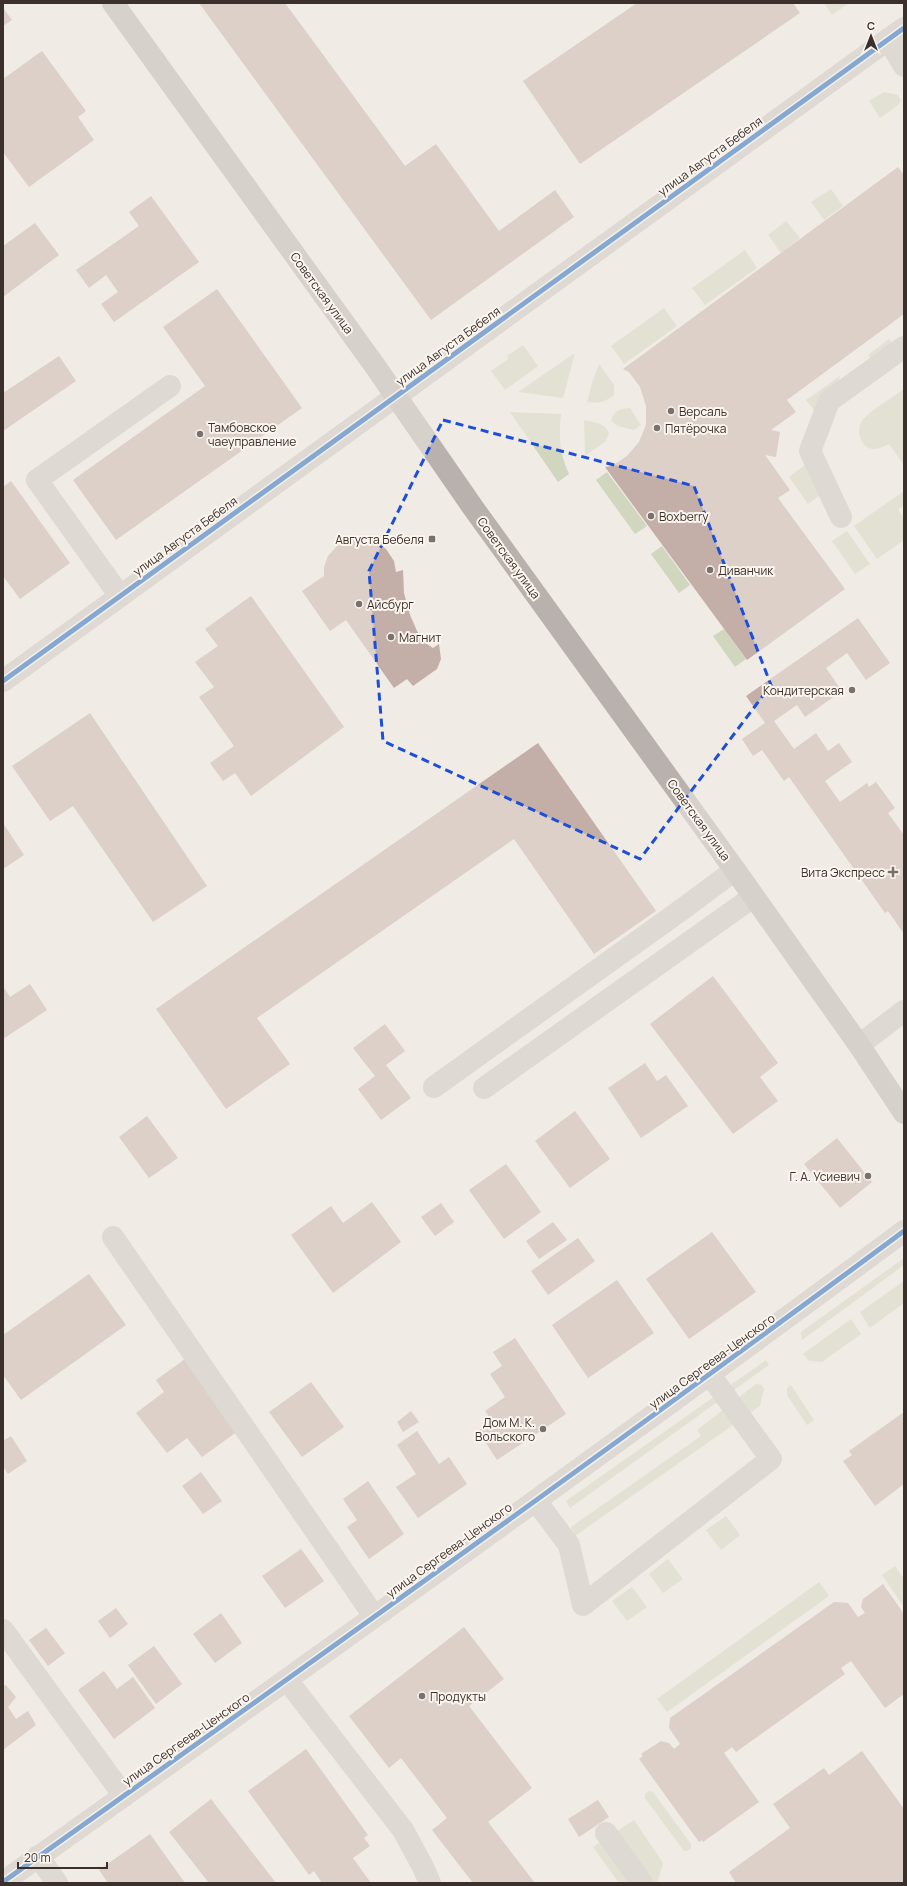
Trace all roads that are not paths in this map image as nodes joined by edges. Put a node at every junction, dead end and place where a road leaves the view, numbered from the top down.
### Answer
1 (113, 3) edge
2 (896, 33) edge
3 (904, 66) edge
4 (904, 347) edge
5 (170, 386) dead end
6 (396, 396) junction
7 (841, 517) dead end
8 (120, 596) junction
9 (3, 681) edge
10 (735, 870) junction
11 (753, 896) junction
12 (904, 1011) edge
13 (859, 1045) junction
14 (434, 1087) dead end
15 (484, 1088) dead end
16 (904, 1113) edge
17 (904, 1232) edge
18 (113, 1237) dead end
19 (710, 1375) junction
20 (536, 1500) junction
21 (374, 1616) junction
22 (3, 1630) edge
23 (286, 1680) junction
24 (124, 1796) junction
25 (606, 1833) dead end
26 (38, 1856) junction
27 (3, 1882) edge
28 (57, 1883) edge
29 (430, 1883) edge
30 (642, 1883) edge

1 - 6 main road, Советская улица
2 - 3 street
2 - 6 street, улица Августа Бебеля
4 - 7 street
5 - 8 street
6 - 8 street, улица Августа Бебеля
6 - 10 main road, Советская улица
8 - 9 street, улица Августа Бебеля
10 - 11 main road, Советская улица
10 - 14 street
11 - 13 main road, Советская улица
11 - 15 street
12 - 13 street
13 - 16 main road, Советская улица
17 - 19 street, улица Сергеева-Ценского
18 - 21 street
19 - 20 street, улица Сергеева-Ценского
19 - 20 street
20 - 21 street, улица Сергеева-Ценского
21 - 23 street, улица Сергеева-Ценского
22 - 24 street
23 - 24 street, улица Сергеева-Ценского
23 - 29 street
24 - 26 street, улица Сергеева-Ценского
25 - 30 street
26 - 27 street, улица Сергеева-Ценского
26 - 28 street

